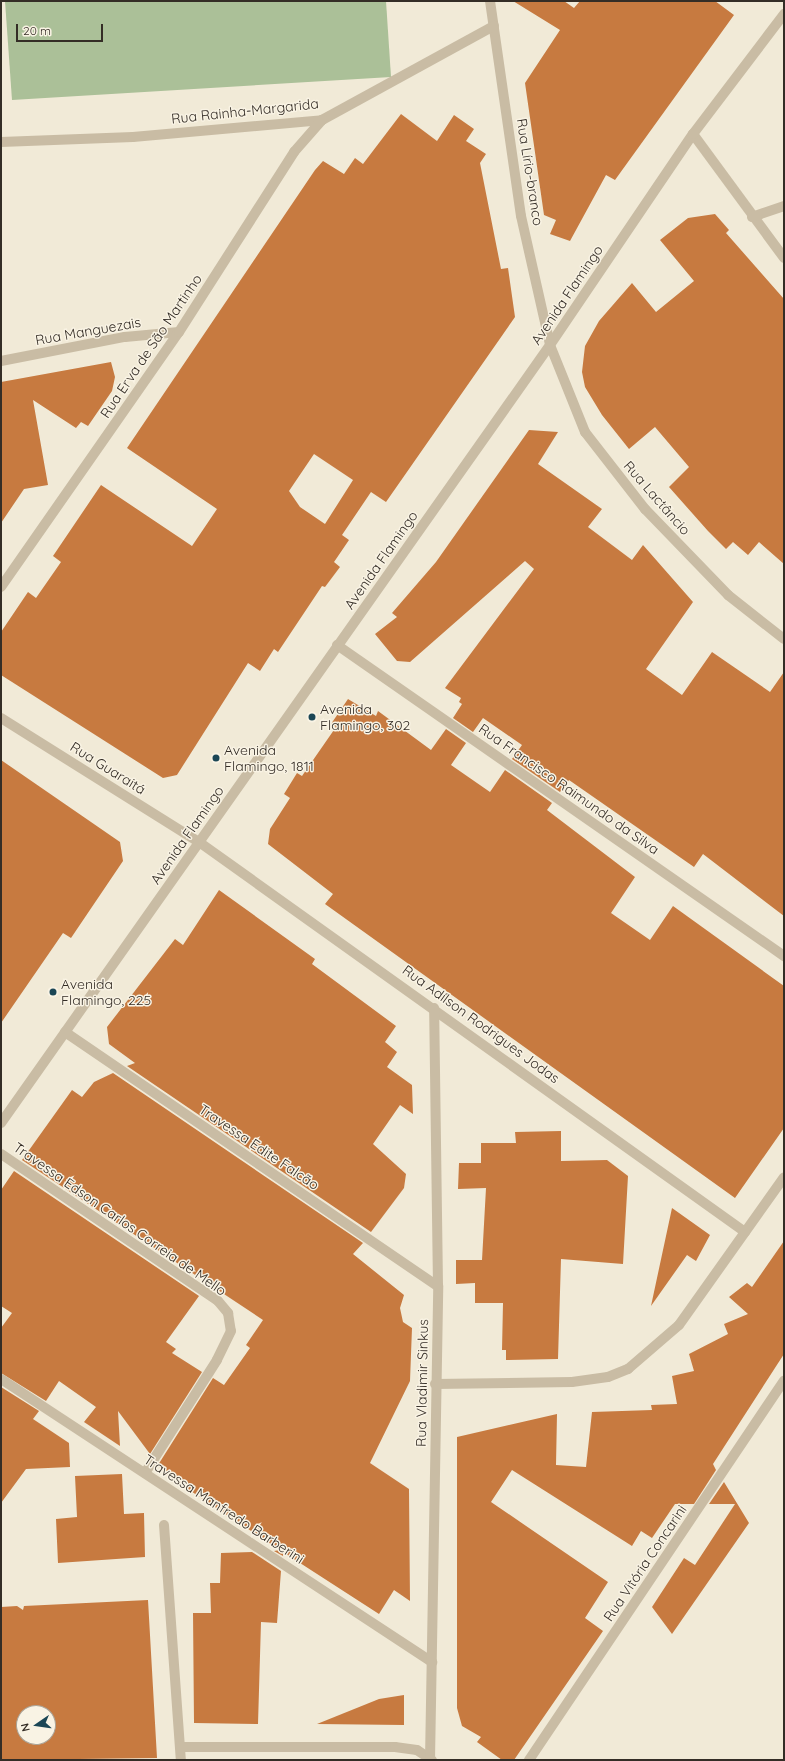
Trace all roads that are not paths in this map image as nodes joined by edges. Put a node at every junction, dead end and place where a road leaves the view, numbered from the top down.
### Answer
1 (490, 1) edge
2 (784, 14) edge
3 (494, 26) junction
4 (322, 120) junction
5 (693, 134) junction
6 (1, 142) edge
7 (784, 206) edge
8 (752, 217) junction
9 (784, 258) edge
10 (179, 332) junction
11 (550, 345) junction
12 (1, 361) edge
13 (1, 587) edge
14 (784, 639) edge
15 (337, 645) junction
16 (1, 718) edge
17 (199, 842) junction
18 (784, 956) edge
19 (434, 1008) junction
20 (65, 1032) junction
21 (1, 1123) edge
22 (1, 1154) edge
23 (784, 1177) edge
24 (745, 1232) junction
25 (438, 1286) junction
26 (1, 1379) edge
27 (784, 1381) edge
28 (435, 1384) junction
29 (145, 1473) junction
30 (164, 1526) dead end
31 (432, 1662) junction
32 (180, 1747) junction
33 (181, 1760) edge
34 (430, 1760) edge
35 (529, 1760) edge

1 - 3 street, Rua Lírio-branco
2 - 5 street, Avenida Flamingo
3 - 4 street, Rua Rainha-Margarida
3 - 11 street, Rua Lírio-branco
4 - 6 street, Rua Rainha-Margarida
4 - 10 street, Rua Erva de São Martinho
5 - 8 street
5 - 11 street, Avenida Flamingo
7 - 8 street
8 - 9 street
10 - 12 street, Rua Manguezais
10 - 13 street, Rua Erva de São Martinho
11 - 14 street, Rua Lactâncio
11 - 15 street, Avenida Flamingo
15 - 17 street, Avenida Flamingo
15 - 18 street, Rua Francisco Raimundo da Silva
16 - 17 street, Rua Guaraitá
17 - 19 street, Rua Adílson Rodrigues Jodas
17 - 20 street, Avenida Flamingo
19 - 24 street, Rua Adílson Rodrigues Jodas
19 - 25 street, Rua Vladimir Sinkus
20 - 21 street, Avenida Flamingo
20 - 25 street, Travessa Edite Falcão
22 - 29 street, Travessa Edson Carlos Correia de Mello
23 - 24 street
24 - 28 street
25 - 28 street, Rua Vladimir Sinkus
26 - 29 street, Travessa Manfredo Barberini
27 - 35 street, Rua Vitória Concarini
28 - 31 street, Rua Vladimir Sinkus
29 - 31 street, Travessa Manfredo Barberini
30 - 32 street
31 - 34 street, Rua Vladimir Sinkus
32 - 33 street
32 - 34 street

